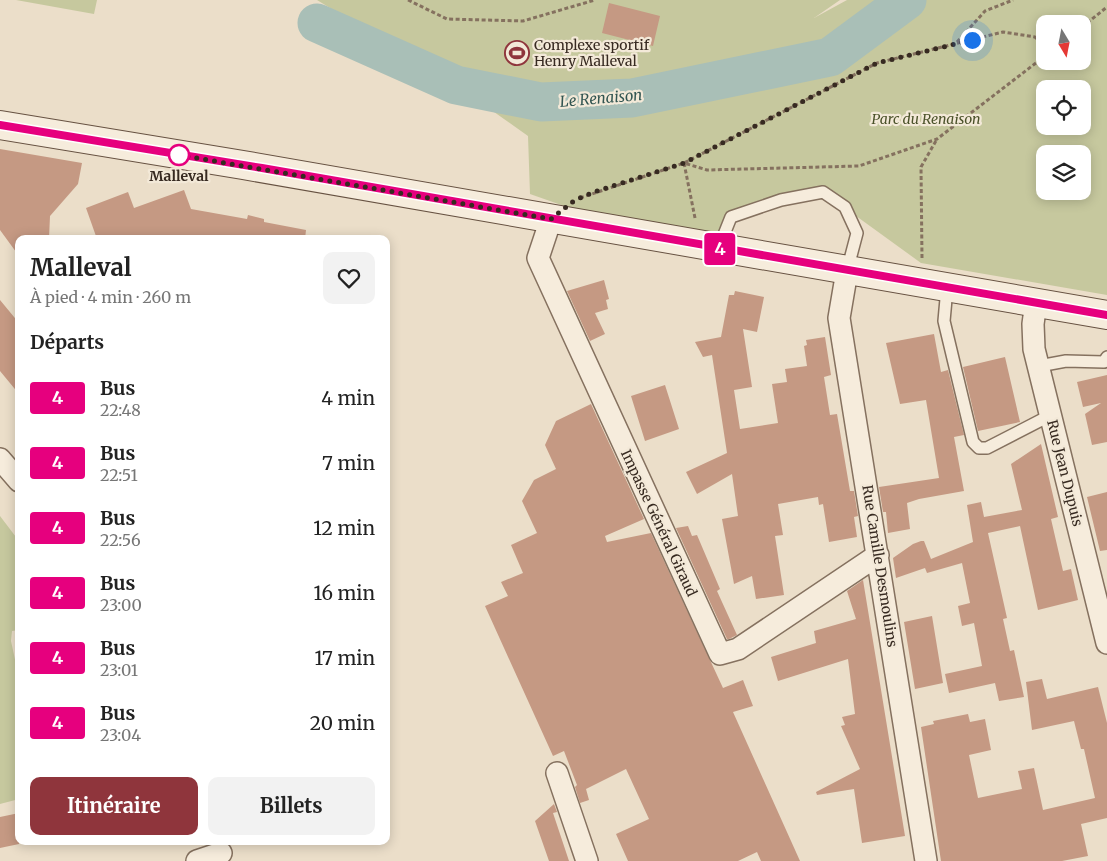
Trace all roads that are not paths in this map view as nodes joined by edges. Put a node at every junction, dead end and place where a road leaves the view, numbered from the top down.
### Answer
1 (0, 126) edge
2 (551, 219) junction
3 (718, 248) junction
4 (847, 271) junction
5 (947, 288) junction
6 (1036, 302) junction
7 (1107, 315) edge
8 (1107, 357) edge
9 (1039, 366) junction
10 (1051, 415) junction
11 (0, 459) edge
12 (15, 476) edge
13 (878, 555) junction
14 (1107, 644) edge
15 (557, 773) dead end
16 (221, 852) edge
17 (197, 861) edge
18 (588, 861) edge
19 (926, 861) edge

1 - 2 street
2 - 3 street
2 - 13 street, Impasse Général Giraud
3 - 4 street
3 - 4 lane
4 - 5 street
4 - 13 street, Rue Camille Desmoulins
5 - 6 street
5 - 10 lane
6 - 7 street
6 - 9 street, Rue Jean Dupuis
8 - 9 lane
9 - 10 street, Rue Jean Dupuis
10 - 14 street, Rue Jean Dupuis
11 - 12 street
13 - 19 street, Rue Camille Desmoulins
15 - 18 street
16 - 17 street

